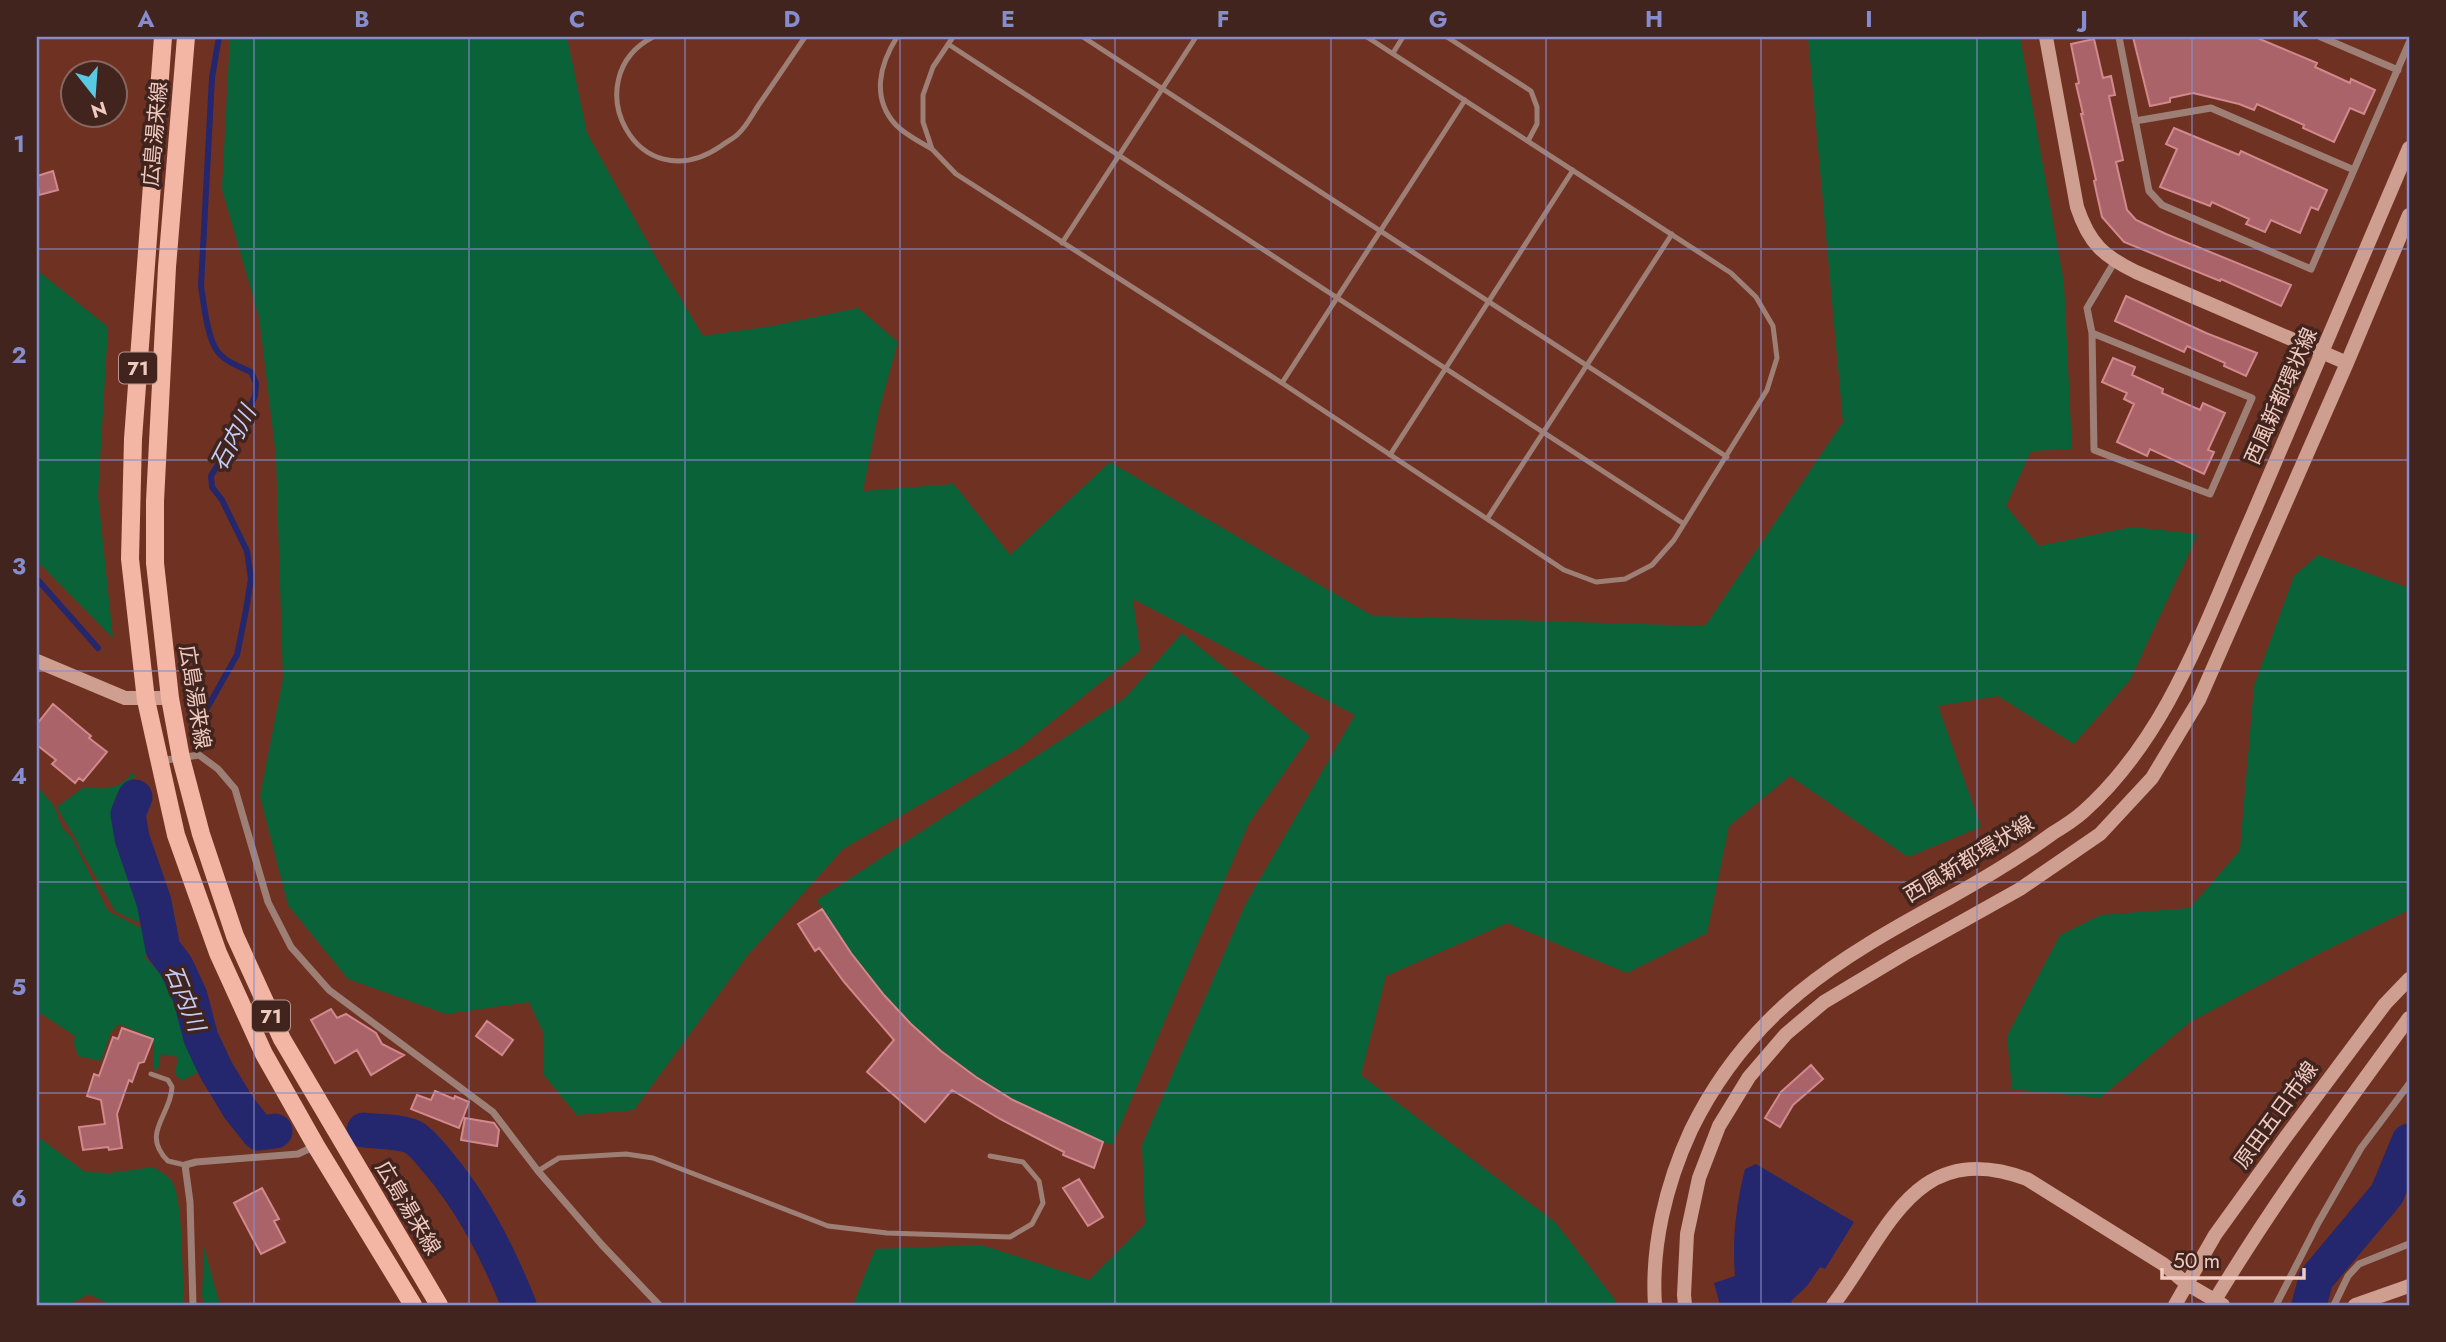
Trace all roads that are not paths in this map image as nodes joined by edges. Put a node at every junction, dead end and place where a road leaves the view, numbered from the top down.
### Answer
1 (163, 37) edge
2 (186, 37) edge
3 (653, 37) edge
4 (805, 37) edge
5 (898, 37) edge
6 (953, 37) edge
7 (1083, 37) edge
8 (1196, 37) edge
9 (1367, 37) edge
10 (1403, 37) edge
11 (1447, 37) edge
12 (2046, 37) edge
13 (2119, 37) edge
14 (2321, 37) edge
15 (2409, 43) edge
16 (948, 44) junction
17 (1393, 53) junction
18 (2398, 70) junction
19 (1163, 88) junction
20 (1465, 100) junction
21 (2135, 121) junction
22 (1528, 141) junction
23 (2409, 148) edge
24 (932, 149) junction
25 (1119, 155) junction
26 (1573, 170) junction
27 (2354, 170) junction
28 (2409, 215) edge
29 (1382, 230) junction
30 (1672, 234) junction
31 (1062, 243) junction
32 (2115, 261) junction
33 (1338, 298) junction
34 (1489, 300) junction
35 (2092, 333) junction
36 (2323, 352) junction
37 (2347, 363) junction
38 (1587, 365) junction
39 (1446, 368) junction
40 (1282, 383) junction
41 (1543, 432) junction
42 (1390, 455) junction
43 (1727, 457) junction
44 (1487, 519) junction
45 (1684, 524) junction
46 (37, 661) edge
47 (170, 698) junction
48 (146, 700) junction
49 (181, 758) junction
50 (159, 761) junction
51 (2409, 979) edge
52 (2409, 1018) edge
53 (151, 1074) dead end
54 (2409, 1084) edge
55 (316, 1146) junction
56 (989, 1156) dead end
57 (185, 1165) junction
58 (538, 1171) junction
59 (2409, 1244) edge
60 (2187, 1284) junction
61 (2409, 1286) edge
62 (2217, 1304) edge
63 (193, 1305) edge
64 (412, 1305) edge
65 (439, 1305) edge
66 (659, 1305) edge
67 (1655, 1305) edge
68 (1685, 1305) edge
69 (1833, 1305) edge
70 (2175, 1305) edge
71 (2276, 1305) edge
72 (2334, 1305) edge
73 (2355, 1305) edge

1 - 48 main road, 広島湯来線 / 71
2 - 47 main road, 広島湯来線 / 71
3 - 4 lane
5 - 24 lane
6 - 16 lane
7 - 19 lane
8 - 19 lane
9 - 17 lane
10 - 17 lane
11 - 22 lane
12 - 32 street
13 - 21 street
14 - 18 street
15 - 18 street
16 - 24 lane
16 - 25 lane
17 - 20 lane
18 - 27 street
19 - 25 lane
19 - 29 lane
20 - 22 lane
20 - 29 lane
21 - 27 street
21 - 27 street
22 - 26 lane
23 - 36 street, 西風新都環状線
24 - 31 lane
25 - 31 lane
25 - 33 lane
26 - 30 lane
26 - 34 lane
28 - 37 street
29 - 33 lane
29 - 34 lane
30 - 38 lane
30 - 43 lane
31 - 40 lane
32 - 35 street
32 - 36 street
33 - 39 lane
33 - 40 lane
34 - 38 lane
34 - 39 lane
35 - 35 street
36 - 37 street
36 - 67 street, 西風新都環状線
37 - 68 street
38 - 41 lane
38 - 43 lane
39 - 41 lane
39 - 42 lane
40 - 42 lane
41 - 44 lane
41 - 45 lane
42 - 44 lane
43 - 45 lane
44 - 45 lane
46 - 48 street
47 - 48 street
47 - 49 main road, 広島湯来線 / 71
48 - 50 main road, 広島湯来線 / 71
49 - 50 street
49 - 58 street
49 - 65 main road, 広島湯来線 / 71
50 - 55 main road, 広島湯来線 / 71
51 - 60 street, 原田五日市線
52 - 62 street
53 - 57 lane
54 - 71 street
55 - 57 street
55 - 64 main road, 広島湯来線 / 71
56 - 58 lane
57 - 63 street
58 - 66 street
59 - 72 street
60 - 62 street
60 - 69 street
60 - 70 street, 原田五日市線
61 - 73 street

